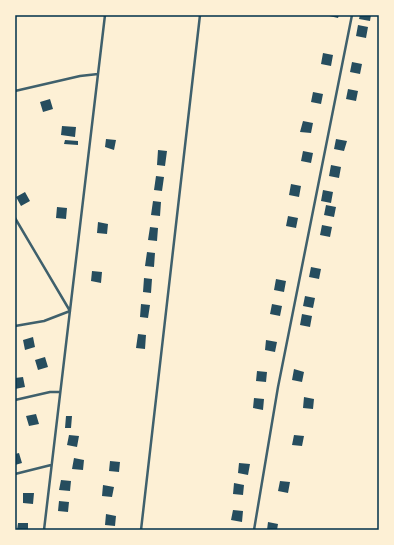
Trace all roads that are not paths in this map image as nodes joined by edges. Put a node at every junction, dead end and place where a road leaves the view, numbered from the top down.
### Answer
1 (105, 15) edge
2 (200, 15) edge
3 (352, 15) edge
4 (98, 74) junction
5 (15, 91) edge
6 (15, 218) edge
7 (70, 311) junction
8 (15, 326) edge
9 (60, 392) junction
10 (15, 400) edge
11 (52, 465) junction
12 (15, 474) edge
13 (44, 530) edge
14 (141, 530) edge
15 (254, 530) edge

1 - 4 street
2 - 14 street
3 - 15 street
4 - 5 street
4 - 7 street
6 - 7 street
7 - 8 street
7 - 9 street
9 - 10 street
9 - 11 street
11 - 12 street
11 - 13 street

